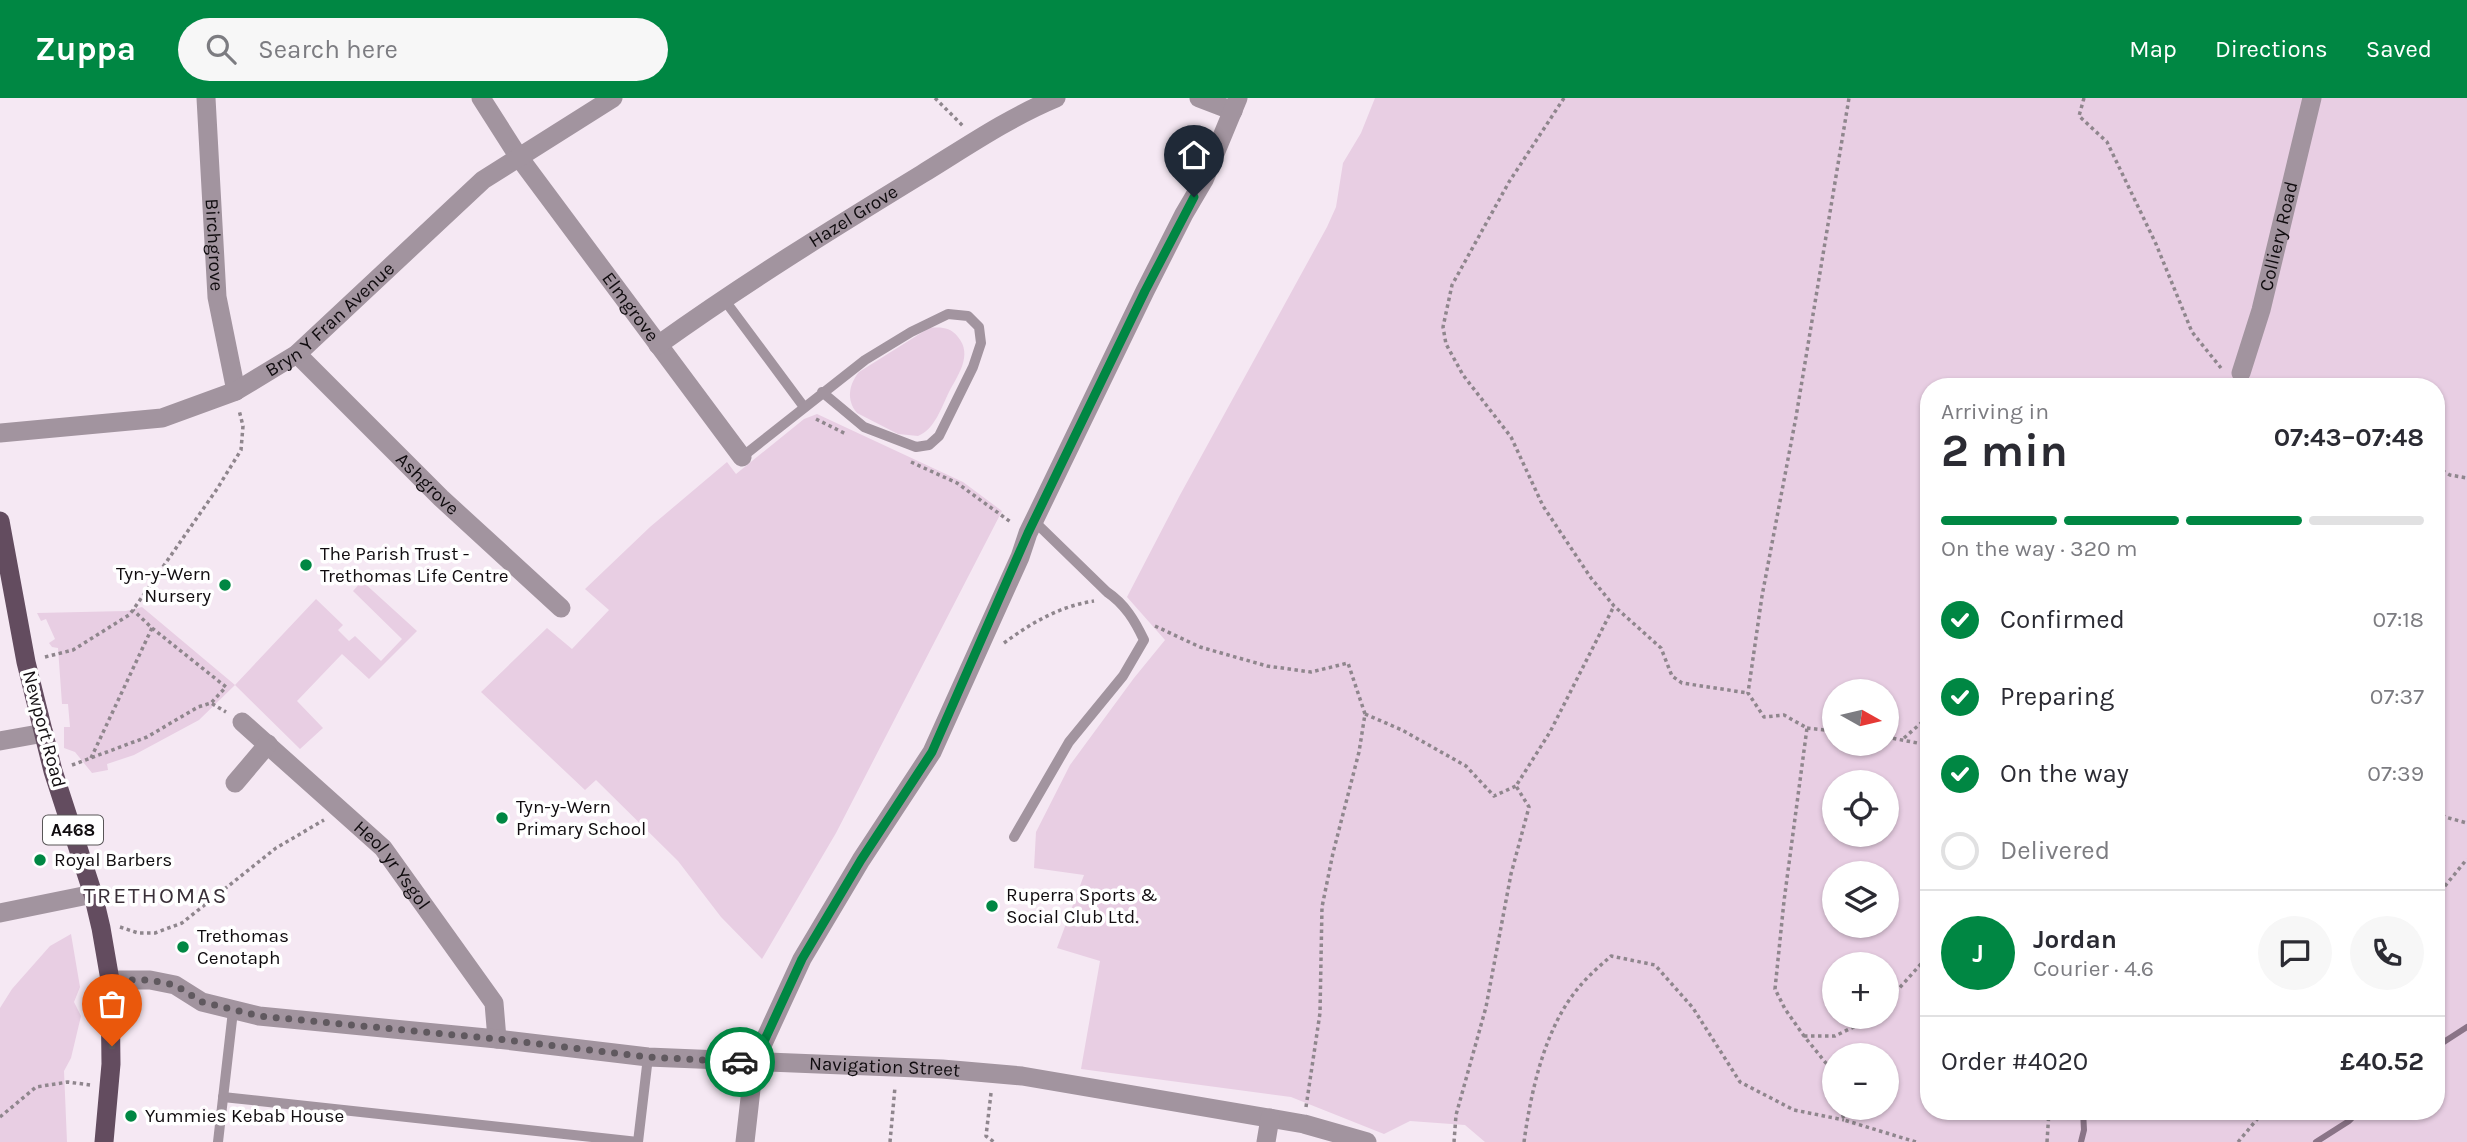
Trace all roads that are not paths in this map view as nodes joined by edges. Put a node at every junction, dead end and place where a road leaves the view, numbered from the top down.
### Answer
1 (206, 98) edge
2 (481, 98) edge
3 (613, 98) edge
4 (1056, 98) edge
5 (1199, 98) edge
6 (2312, 98) edge
7 (1236, 104) edge
8 (518, 156) junction
9 (723, 298) junction
10 (657, 345) junction
11 (297, 355) junction
12 (2233, 372) road end
13 (236, 391) junction
14 (822, 392) junction
15 (801, 409) junction
16 (0, 433) edge
17 (742, 457) joint
18 (0, 521) edge
19 (1032, 528) junction
20 (3, 556) edge
21 (561, 608) dead end
22 (243, 722) road end
23 (44, 733) junction
24 (0, 741) edge
25 (268, 744) junction
26 (235, 783) dead end
27 (1014, 837) dead end
28 (93, 894) junction
29 (0, 913) edge
30 (110, 980) junction
31 (233, 1011) junction
32 (497, 1039) junction
33 (648, 1057) junction
34 (754, 1063) junction
35 (223, 1097) junction
36 (1270, 1118) junction
37 (104, 1142) edge
38 (218, 1142) edge
39 (638, 1142) edge
40 (745, 1142) edge
41 (1266, 1142) edge
42 (1367, 1142) edge

1 - 13 street, Birchgrove
2 - 8 street, Elmgrove
3 - 8 street, Bryn Y Fran Avenue
4 - 9 street, Hazel Grove
5 - 7 street
6 - 12 street, Colliery Road
7 - 19 street
8 - 10 street, Elmgrove
8 - 11 street, Bryn Y Fran Avenue
9 - 10 street, Hazel Grove
9 - 15 lane
10 - 17 street, Elmgrove
11 - 13 street, Bryn Y Fran Avenue
11 - 21 street, Ashgrove
13 - 16 street, Bryn Y Fran Avenue
14 - 14 lane
14 - 15 lane
15 - 17 lane
18 - 20 main road, Newport Road / A468
19 - 27 lane
19 - 34 street
20 - 23 main road, Newport Road / A468
22 - 25 street, Heol yr Ysgol
23 - 24 street
23 - 28 main road, Newport Road / A468
25 - 26 street
25 - 32 street, Heol yr Ysgol
28 - 29 street
28 - 30 main road, Newport Road / A468
30 - 31 street, Navigation Street
30 - 37 main road, Newport Road / A468
31 - 32 street, Navigation Street
31 - 35 lane
32 - 33 street, Navigation Street
33 - 34 street, Navigation Street
33 - 39 lane
34 - 36 street, Navigation Street
34 - 40 street
35 - 38 lane
35 - 39 lane
36 - 41 street
36 - 42 street, Navigation Street

